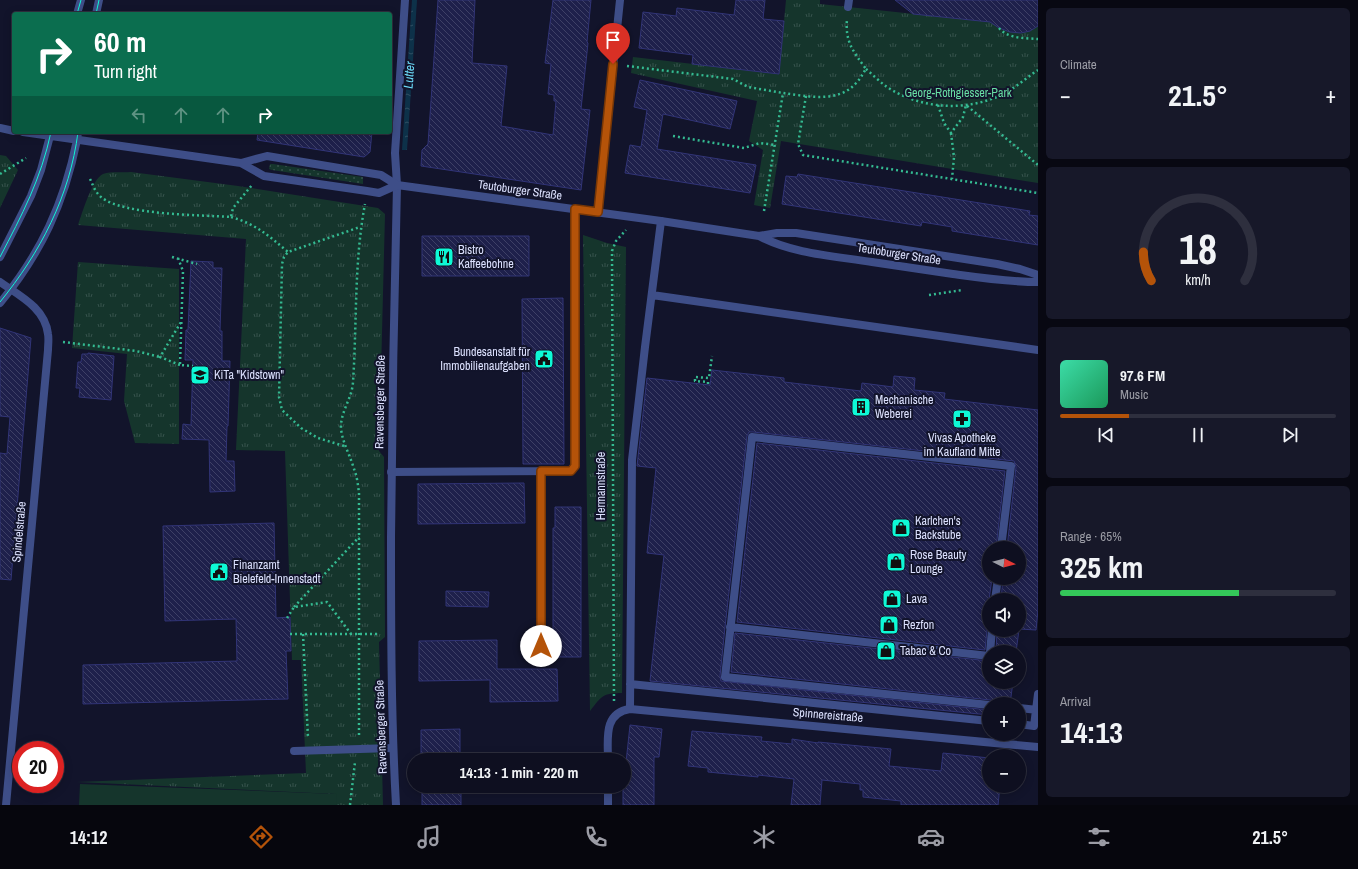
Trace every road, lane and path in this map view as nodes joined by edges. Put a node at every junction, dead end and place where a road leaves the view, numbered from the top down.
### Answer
1 (81, 0) edge
2 (99, 0) edge
3 (405, 0) edge
4 (620, 0) edge
5 (848, 3) edge
6 (77, 12) edge
7 (96, 12) edge
8 (999, 28) dead end
9 (1038, 39) edge
10 (613, 64) junction
11 (866, 69) junction
12 (1038, 70) edge
13 (783, 93) junction
14 (806, 96) junction
15 (938, 105) junction
16 (966, 105) junction
17 (0, 128) edge
18 (12, 131) edge
19 (951, 133) junction
20 (50, 134) edge
21 (78, 136) edge
22 (672, 136) dead end
23 (775, 145) junction
24 (26, 158) dead end
25 (241, 163) junction
26 (1038, 165) edge
27 (0, 174) edge
28 (264, 176) junction
29 (90, 179) dead end
30 (952, 179) junction
31 (397, 185) junction
32 (367, 191) junction
33 (1038, 193) edge
34 (575, 209) junction
35 (764, 211) dead end
36 (598, 212) junction
37 (231, 217) junction
38 (636, 217) junction
39 (661, 221) junction
40 (361, 227) junction
41 (759, 236) junction
42 (288, 252) junction
43 (0, 257) edge
44 (172, 257) dead end
45 (178, 258) junction
46 (197, 264) dead end
47 (1038, 274) edge
48 (0, 282) edge
49 (1038, 282) edge
50 (11, 290) junction
51 (652, 295) junction
52 (0, 303) edge
53 (181, 322) junction
54 (63, 342) dead end
55 (1038, 350) edge
56 (712, 356) dead end
57 (160, 357) junction
58 (180, 365) junction
59 (193, 366) dead end
60 (708, 384) dead end
61 (344, 446) junction
62 (541, 471) junction
63 (392, 472) junction
64 (359, 537) junction
65 (1002, 541) edge
66 (294, 607) junction
67 (287, 618) dead end
68 (730, 627) junction
69 (290, 634) dead end
70 (303, 634) junction
71 (351, 634) junction
72 (359, 634) junction
73 (391, 634) junction
74 (982, 655) edge
75 (541, 658) dead end
76 (630, 684) junction
77 (1038, 694) edge
78 (982, 704) edge
79 (630, 709) junction
80 (1026, 709) edge
81 (1037, 710) edge
82 (616, 713) junction
83 (982, 720) edge
84 (1026, 725) edge
85 (308, 732) dead end
86 (1038, 747) edge
87 (357, 748) junction
88 (393, 748) junction
89 (294, 751) dead end
90 (608, 753) edge
91 (608, 793) edge
92 (6, 805) edge
93 (350, 805) edge
94 (396, 805) edge
95 (608, 805) edge

1 - 6 street
2 - 7 street
3 - 31 street, Ravensberger Straße
4 - 10 street
5 - 11 path
8 - 9 path
10 - 13 path
10 - 36 street
11 - 14 path
11 - 15 path
12 - 16 path
13 - 14 path
13 - 23 path
14 - 30 path
15 - 16 path
15 - 19 path
16 - 19 path
16 - 26 path
17 - 18 street
19 - 30 path
20 - 21 street, Teutoburger Straße
20 - 43 street
21 - 25 street, Teutoburger Straße
21 - 50 street
22 - 23 path
23 - 35 path
24 - 27 path
25 - 28 street, Teutoburger Straße
25 - 31 street, Teutoburger Straße
28 - 32 street, Teutoburger Straße
28 - 37 path
29 - 37 path
30 - 33 path
31 - 32 street, Teutoburger Straße
31 - 34 street, Teutoburger Straße
31 - 63 street, Ravensberger Straße
32 - 40 path
34 - 36 street, Teutoburger Straße
34 - 62 street
36 - 38 street, Teutoburger Straße
37 - 42 path
38 - 39 street, Teutoburger Straße
38 - 82 path, Hermannstraße
39 - 41 street, Teutoburger Straße
39 - 51 street
40 - 42 path
40 - 61 path
41 - 47 street, Teutoburger Straße
41 - 49 street, Teutoburger Straße
42 - 61 path
44 - 45 path
45 - 46 path
45 - 53 path
48 - 50 street, Spindelstraße
50 - 52 street
50 - 92 street, Spindelstraße
51 - 55 street
51 - 76 street
53 - 57 path
53 - 58 path
54 - 57 path
56 - 60 path
57 - 58 path
58 - 59 path
61 - 64 path
62 - 63 street
62 - 75 street
63 - 73 street, Ravensberger Straße
64 - 66 path
64 - 72 path
65 - 68 street
66 - 67 path
66 - 71 path
68 - 74 street
68 - 78 street
69 - 70 path
70 - 71 path
70 - 85 path
71 - 72 path
72 - 73 path
72 - 87 path
73 - 88 street, Ravensberger Straße
76 - 79 street
76 - 83 street
77 - 81 street
79 - 82 street, Spinnereistraße
79 - 86 street, Spinnereistraße
80 - 81 street
81 - 84 street
82 - 90 street
87 - 88 street
87 - 89 street
87 - 93 path
88 - 94 street, Ravensberger Straße
91 - 95 street

